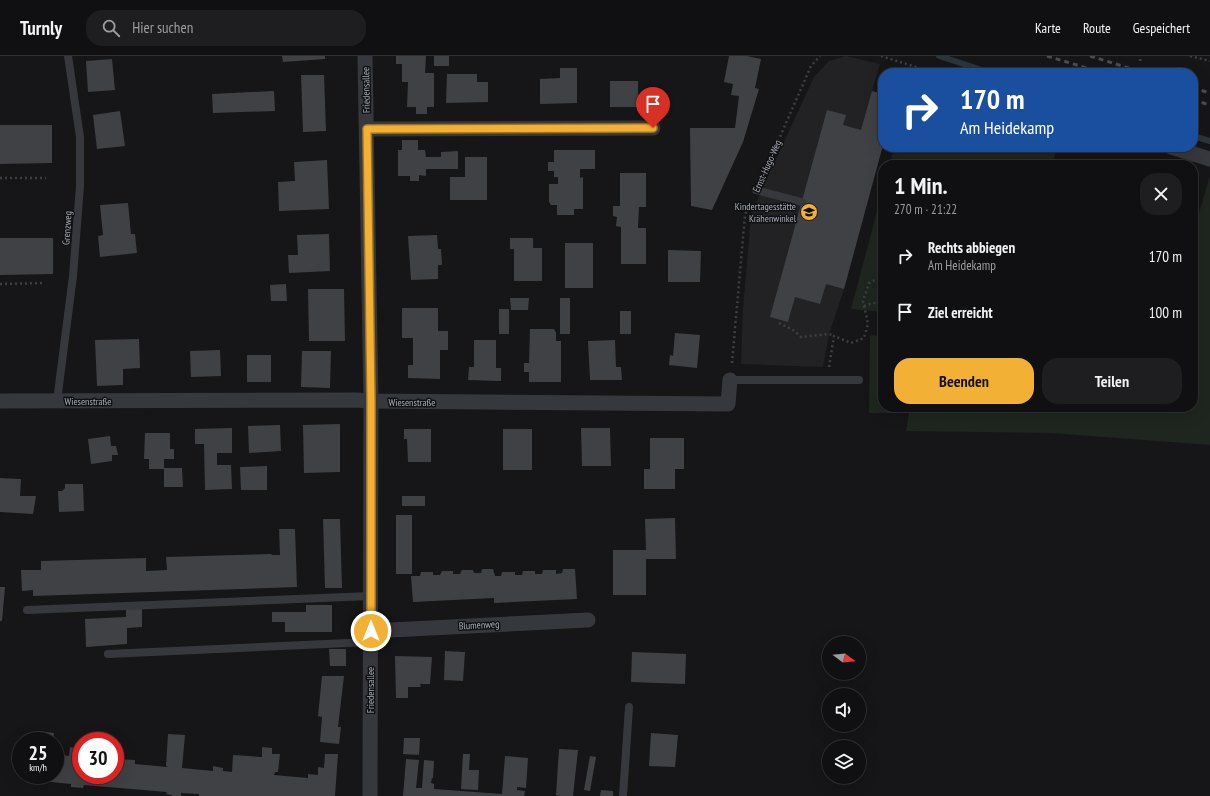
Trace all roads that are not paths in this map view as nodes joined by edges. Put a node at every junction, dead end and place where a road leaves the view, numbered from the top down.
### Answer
1 (68, 56) edge
2 (365, 56) edge
3 (653, 128) dead end
4 (367, 129) junction
5 (1189, 152) edge
6 (1210, 158) edge
7 (756, 190) road end
8 (802, 202) dead end
9 (730, 380) joint
10 (859, 380) dead end
11 (0, 401) edge
12 (57, 401) junction
13 (371, 401) junction
14 (371, 596) junction
15 (27, 610) dead end
16 (588, 620) dead end
17 (370, 636) junction
18 (108, 654) dead end
19 (629, 707) dead end
20 (370, 796) edge
21 (623, 796) edge

1 - 12 lane, Grenzweg
2 - 4 street, Friedensallee
3 - 4 street
4 - 13 street, Friedensallee
5 - 6 street
7 - 8 lane
9 - 10 lane
9 - 13 street, Wiesenstraße
11 - 12 street, Wiesenstraße
12 - 13 street, Wiesenstraße
13 - 14 street, Friedensallee
14 - 15 lane
14 - 17 street, Friedensallee
16 - 17 street, Blumenweg
17 - 18 lane
17 - 20 street, Friedensallee
19 - 21 lane

